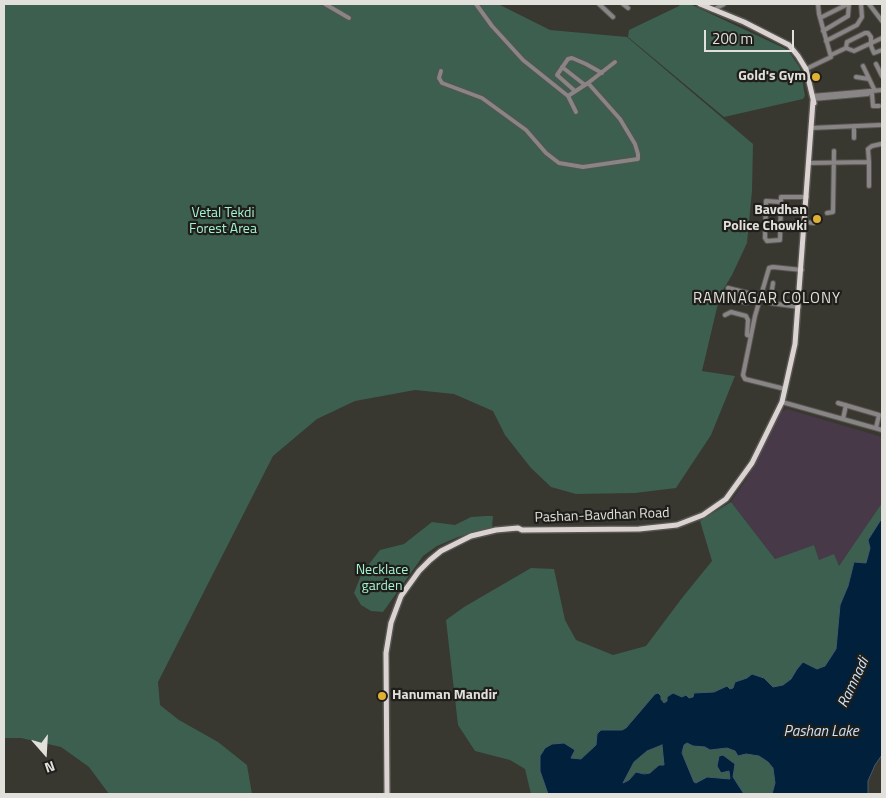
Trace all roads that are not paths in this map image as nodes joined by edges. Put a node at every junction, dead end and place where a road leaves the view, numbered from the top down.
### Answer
1 (325, 4) edge
2 (476, 4) edge
3 (599, 4) edge
4 (624, 4) edge
5 (700, 4) edge
6 (724, 4) edge
7 (818, 4) edge
8 (847, 4) edge
9 (861, 4) edge
10 (869, 4) edge
11 (715, 7) edge
12 (628, 8) dead end
13 (613, 17) dead end
14 (349, 18) dead end
15 (820, 18) junction
16 (882, 21) edge
17 (823, 31) junction
18 (882, 38) edge
19 (826, 41) junction
20 (872, 43) junction
21 (846, 48) junction
22 (882, 50) edge
23 (831, 55) junction
24 (616, 62) dead end
25 (876, 64) dead end
26 (863, 66) dead end
27 (562, 67) junction
28 (806, 69) junction
29 (441, 71) dead end
30 (602, 73) junction
31 (882, 76) edge
32 (856, 77) dead end
33 (869, 78) junction
34 (586, 84) junction
35 (575, 91) junction
36 (882, 92) edge
37 (872, 93) junction
38 (568, 96) junction
39 (812, 99) junction
40 (879, 106) dead end
41 (576, 112) dead end
42 (880, 125) dead end
43 (854, 126) junction
44 (811, 128) junction
45 (854, 138) dead end
46 (881, 144) dead end
47 (834, 152) dead end
48 (834, 162) junction
49 (869, 162) junction
50 (808, 163) junction
51 (869, 186) dead end
52 (807, 197) junction
53 (781, 202) junction
54 (827, 213) dead end
55 (805, 222) junction
56 (814, 223) dead end
57 (802, 270) junction
58 (773, 283) dead end
59 (728, 288) dead end
60 (737, 290) junction
61 (749, 294) junction
62 (760, 296) junction
63 (799, 307) junction
64 (725, 315) dead end
65 (751, 336) junction
66 (785, 389) junction
67 (782, 402) junction
68 (838, 403) dead end
69 (846, 405) junction
70 (842, 419) junction
71 (876, 428) junction
72 (882, 430) edge
73 (387, 794) edge

1 - 14 street
2 - 38 street
3 - 13 street
4 - 12 street
5 - 11 main road
6 - 11 street
7 - 15 street
8 - 15 street
8 - 17 street
9 - 19 street
10 - 16 street
11 - 28 main road
15 - 17 street
17 - 19 street
18 - 20 street
19 - 23 street
20 - 21 street
20 - 21 street
20 - 22 street
21 - 23 street
23 - 28 street
24 - 30 street
25 - 31 street
26 - 33 street
27 - 30 street
27 - 34 street
27 - 35 street
28 - 39 main road, Pashan-Bavdhan Road
29 - 34 street
30 - 34 street
32 - 33 street
33 - 37 street
34 - 35 street
35 - 38 street
36 - 37 street
37 - 39 street
37 - 40 street
38 - 41 street
39 - 44 main road, Pashan-Bavdhan Road
42 - 43 street
43 - 44 street
43 - 45 street
44 - 50 main road, Pashan-Bavdhan Road
46 - 49 street
47 - 48 street
48 - 49 street
48 - 50 street
48 - 54 street
49 - 51 street
50 - 52 main road, Pashan-Bavdhan Road
52 - 53 street
52 - 55 main road, Pashan-Bavdhan Road
53 - 53 street
55 - 56 street
55 - 57 main road, Pashan-Bavdhan Road
57 - 62 street
57 - 63 main road, Pashan-Bavdhan Road
58 - 63 street
59 - 60 street
60 - 61 street
60 - 61 street
61 - 62 street
62 - 65 street
63 - 66 main road, Pashan-Bavdhan Road
64 - 65 street
65 - 66 street
66 - 67 main road, Pashan-Bavdhan Road
67 - 70 street
67 - 73 main road, Pashan-Bavdhan Road
68 - 69 street
69 - 70 street
69 - 71 street
70 - 71 street
71 - 72 street

